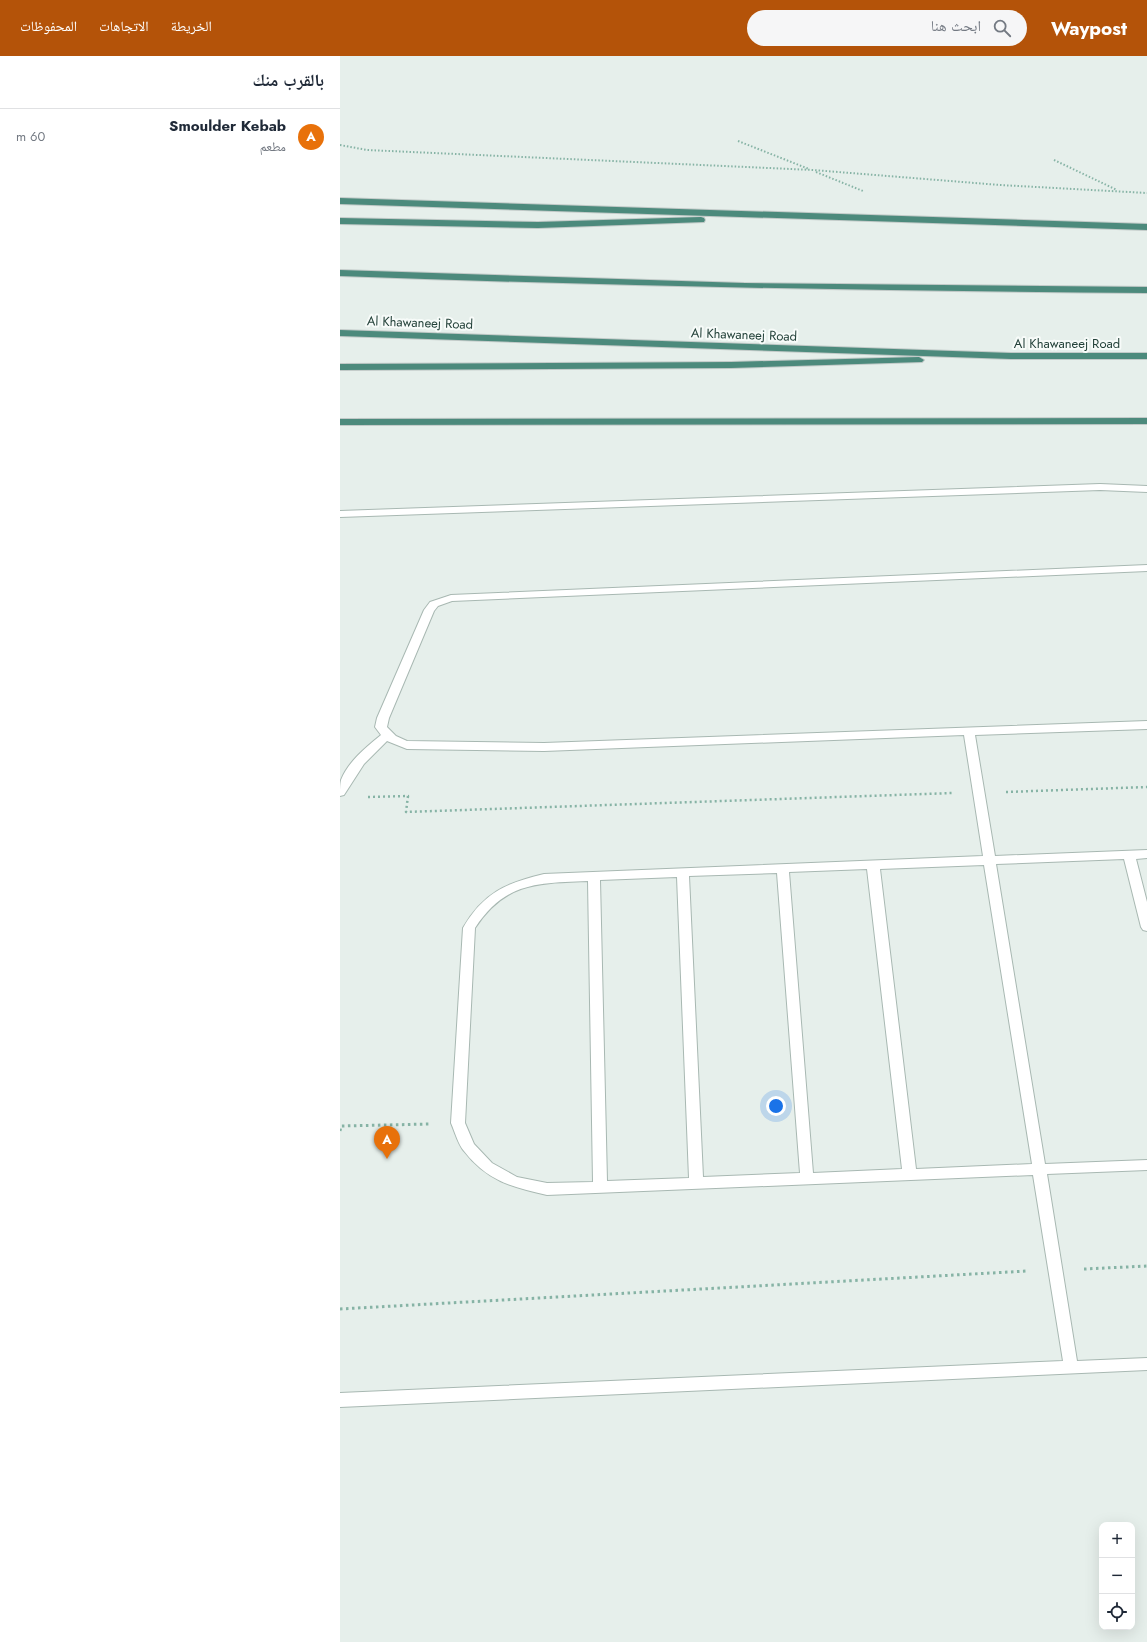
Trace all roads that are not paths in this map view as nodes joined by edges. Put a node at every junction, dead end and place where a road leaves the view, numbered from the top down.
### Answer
1 (340, 201) edge
2 (754, 214) junction
3 (340, 220) edge
4 (1147, 228) edge
5 (340, 273) edge
6 (1147, 290) edge
7 (340, 333) edge
8 (1011, 356) junction
9 (1147, 356) edge
10 (340, 367) edge
11 (340, 415) edge
12 (1147, 421) edge
13 (340, 422) edge
14 (378, 422) junction
15 (1147, 490) edge
16 (340, 514) edge
17 (1147, 568) edge
18 (1147, 725) edge
19 (969, 731) junction
20 (386, 736) junction
21 (340, 792) edge
22 (1147, 854) edge
23 (1129, 855) junction
24 (990, 860) junction
25 (873, 865) junction
26 (783, 868) junction
27 (683, 872) junction
28 (594, 876) junction
29 (1147, 927) edge
30 (1147, 1165) edge
31 (1040, 1170) junction
32 (910, 1175) junction
33 (807, 1179) junction
34 (696, 1183) junction
35 (600, 1187) junction
36 (1147, 1364) edge
37 (1071, 1367) junction
38 (340, 1400) edge

1 - 2 highway
2 - 3 highway
2 - 4 highway
5 - 6 highway
7 - 8 highway, Al Khawaneej Road
8 - 9 highway, Al Khawaneej Road
8 - 10 highway
11 - 14 highway
12 - 14 highway
13 - 14 highway
15 - 16 lane
17 - 20 lane
18 - 19 lane
19 - 20 lane
19 - 24 lane
20 - 21 lane
22 - 23 lane
23 - 24 lane
23 - 29 lane
24 - 25 lane
24 - 31 lane
25 - 26 lane
25 - 32 lane
26 - 27 lane
26 - 33 lane
27 - 28 lane
27 - 34 lane
28 - 35 lane
28 - 35 lane
30 - 31 lane
31 - 32 lane
31 - 37 lane
32 - 33 lane
33 - 34 lane
34 - 35 lane
36 - 37 lane
37 - 38 lane

